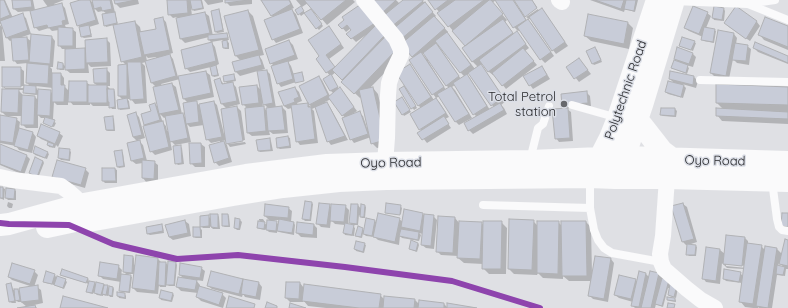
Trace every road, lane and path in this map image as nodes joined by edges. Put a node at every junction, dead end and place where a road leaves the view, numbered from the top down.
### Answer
1 (364, 0) edge
2 (668, 0) edge
3 (775, 0) edge
4 (747, 4) junction
5 (788, 20) edge
6 (700, 80) dead end
7 (788, 82) edge
8 (572, 105) dead end
9 (550, 106) dead end
10 (628, 119) junction
11 (624, 157) junction
12 (530, 161) junction
13 (788, 162) edge
14 (385, 163) junction
15 (594, 168) junction
16 (670, 169) junction
17 (0, 177) edge
18 (615, 178) junction
19 (780, 181) edge
20 (483, 205) dead end
21 (590, 208) junction
22 (79, 214) junction
23 (0, 225) edge
24 (788, 231) edge
25 (0, 237) edge
26 (661, 262) junction
27 (715, 308) edge

1 - 14 street
2 - 4 lane
2 - 10 main road, Polytechnic Road
3 - 4 lane
4 - 5 lane
6 - 7 lane
8 - 10 lane
9 - 12 lane
10 - 11 main road, Polytechnic Road
10 - 15 main road, Polytechnic Road
10 - 16 main road
11 - 15 main road, Oyo Road
11 - 16 main road, Oyo Road
11 - 18 main road, Polytechnic Road
12 - 14 main road, Oyo Road
12 - 15 main road, Oyo Road
13 - 16 main road, Oyo Road
14 - 22 main road, Oyo Road
15 - 18 main road, Oyo Road
15 - 21 lane
15 - 22 main road, Oyo Road
16 - 18 main road, Oyo Road
16 - 19 main road, Oyo Road
16 - 26 street
17 - 22 street
19 - 24 lane
20 - 21 lane
21 - 26 lane
22 - 23 main road, Oyo Road
22 - 25 main road, Oyo Road
26 - 27 street

